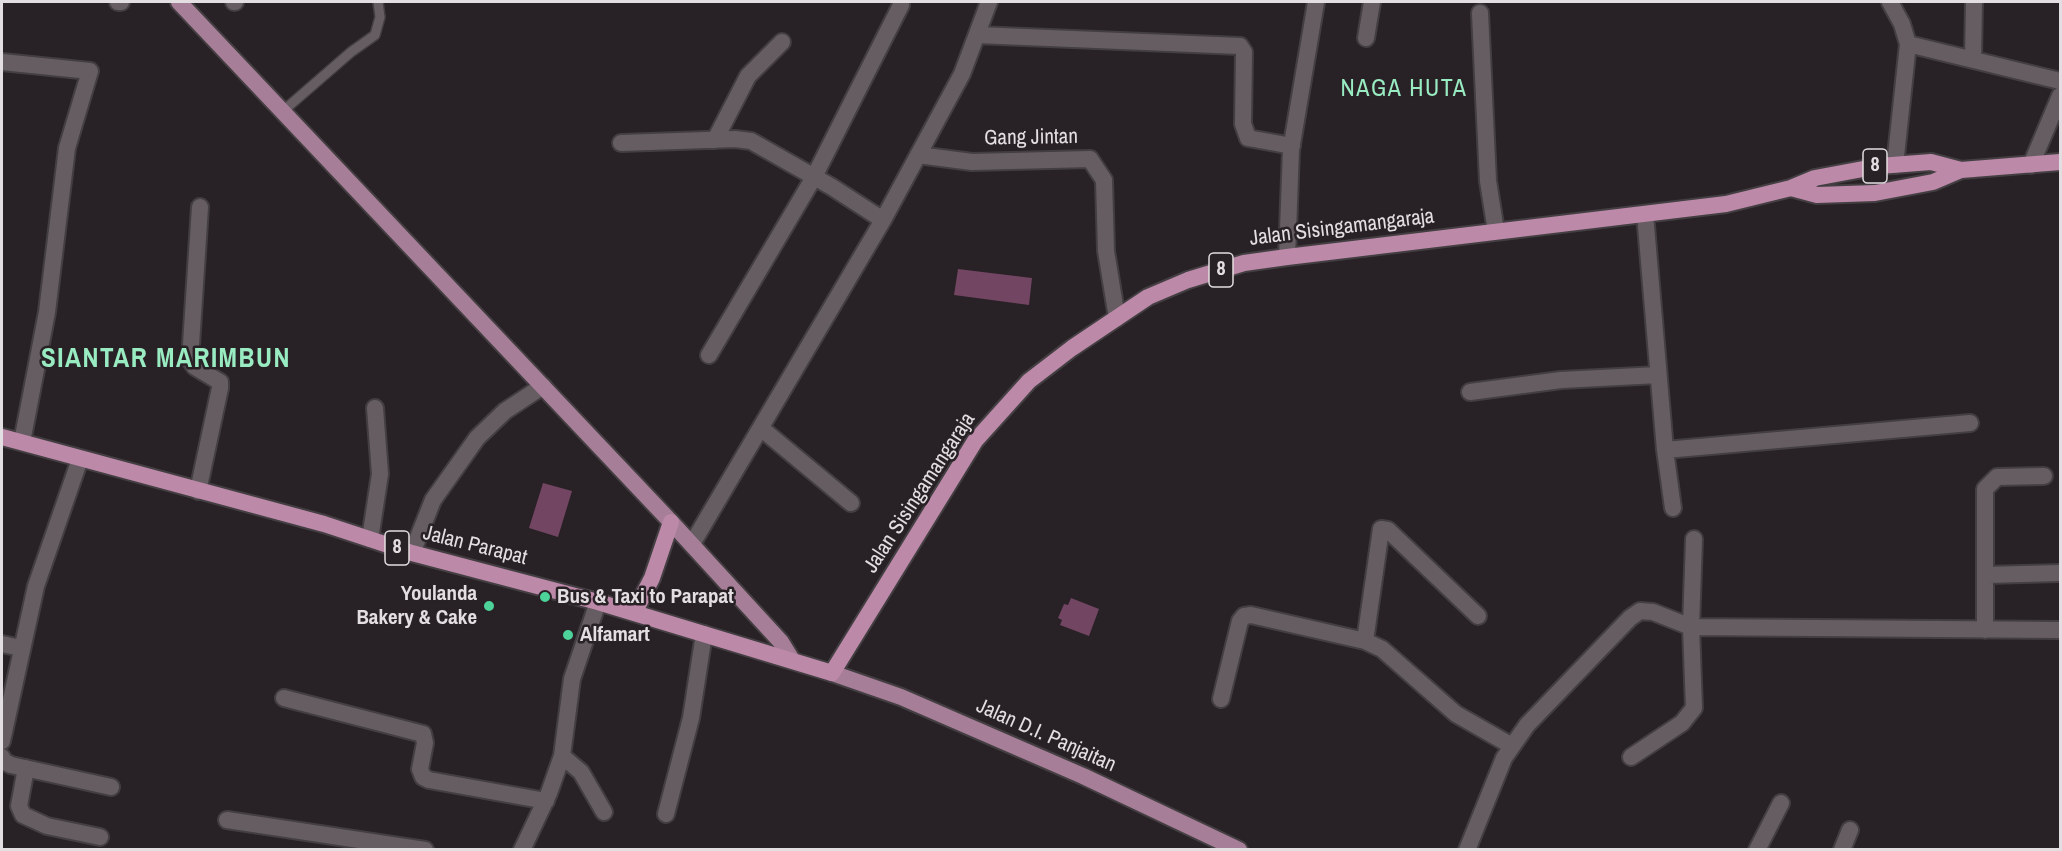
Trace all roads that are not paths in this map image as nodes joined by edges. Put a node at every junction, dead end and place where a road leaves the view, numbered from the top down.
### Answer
1 (179, 2) edge
2 (378, 2) edge
3 (989, 2) edge
4 (1316, 2) edge
5 (1372, 2) edge
6 (1890, 2) edge
7 (1974, 2) edge
8 (901, 5) dead end
9 (1479, 13) dead end
10 (977, 35) junction
11 (1366, 38) dead end
12 (782, 42) dead end
13 (1908, 44) junction
14 (1973, 59) junction
15 (2, 62) edge
16 (2061, 81) edge
17 (2061, 96) edge
18 (283, 111) junction
19 (715, 140) junction
20 (621, 143) dead end
21 (1292, 146) junction
22 (918, 155) junction
23 (2061, 162) edge
24 (1895, 165) junction
25 (2031, 165) junction
26 (1961, 170) junction
27 (814, 177) junction
28 (1791, 188) junction
29 (200, 207) dead end
30 (1645, 214) junction
31 (883, 220) junction
32 (1496, 231) junction
33 (1287, 257) junction
34 (1117, 318) junction
35 (709, 356) dead end
36 (1658, 375) junction
37 (543, 386) junction
38 (1470, 392) dead end
39 (375, 408) dead end
40 (1970, 423) dead end
41 (762, 429) junction
42 (2, 437) edge
43 (22, 442) junction
44 (1665, 450) junction
45 (80, 459) junction
46 (2044, 476) dead end
47 (198, 491) junction
48 (851, 503) dead end
49 (1673, 508) dead end
50 (671, 522) junction
51 (370, 539) junction
52 (1694, 539) dead end
53 (692, 544) junction
54 (412, 553) junction
55 (2061, 573) edge
56 (1986, 575) junction
57 (597, 602) junction
58 (634, 612) junction
59 (1478, 616) dead end
60 (1691, 627) junction
61 (1985, 630) junction
62 (2061, 630) edge
63 (704, 634) junction
64 (1365, 641) junction
65 (2, 644) edge
66 (21, 648) junction
67 (792, 660) junction
68 (832, 672) junction
69 (284, 698) dead end
70 (1221, 699) dead end
71 (2, 741) edge
72 (1512, 746) junction
73 (562, 756) junction
74 (2, 757) edge
75 (1631, 757) dead end
76 (26, 768) junction
77 (111, 788) dead end
78 (546, 801) junction
79 (1782, 803) dead end
80 (604, 812) dead end
81 (666, 814) dead end
82 (227, 820) dead end
83 (1850, 830) dead end
84 (100, 837) dead end
85 (425, 849) edge
86 (522, 849) edge
87 (1239, 849) edge
88 (1467, 849) edge
89 (1757, 849) edge
90 (1842, 849) edge

1 - 18 main road
2 - 18 lane
3 - 10 street
4 - 21 street
5 - 11 street
6 - 13 street
7 - 14 street
8 - 27 street
9 - 32 street
10 - 21 street
10 - 22 street
12 - 19 street
13 - 14 street
13 - 24 street
14 - 16 street
15 - 43 street
17 - 25 street
18 - 37 main road
19 - 20 street
19 - 27 street
21 - 33 street
22 - 31 street
22 - 34 street, Gang Jintan
23 - 25 highway, Jalan Sisingamangaraja / 8
24 - 26 highway, Jalan Sisingamangaraja / 8
24 - 28 highway, Jalan Sisingamangaraja / 8
25 - 26 highway, Jalan Sisingamangaraja / 8
26 - 28 highway, Jalan Sisingamangaraja / 8
27 - 31 street
27 - 35 street
28 - 30 highway, Jalan Sisingamangaraja / 8
29 - 47 street
30 - 32 highway, Jalan Sisingamangaraja / 8
30 - 36 street
31 - 41 street
32 - 33 highway, Jalan Sisingamangaraja / 8
33 - 34 highway, Jalan Sisingamangaraja / 8
34 - 68 highway, Jalan Sisingamangaraja / 8
36 - 38 street
36 - 44 street
37 - 50 main road
37 - 54 street
39 - 51 street
40 - 44 street
41 - 48 street
41 - 53 street
42 - 43 highway, Jalan Parapat / 8
43 - 45 highway, Jalan Parapat / 8
44 - 49 street
45 - 47 highway, Jalan Parapat / 8
45 - 66 street
46 - 56 street
47 - 51 highway, Jalan Parapat / 8
50 - 53 main road
50 - 58 highway
51 - 54 highway, Jalan Parapat / 8
52 - 60 street
53 - 67 main road
54 - 57 highway, Jalan Parapat / 8
55 - 56 street
56 - 61 street
57 - 58 highway, Jalan Parapat / 8
57 - 73 street
58 - 63 highway, Jalan Parapat / 8
59 - 64 street
60 - 61 street
60 - 72 street
60 - 75 street
61 - 62 street
63 - 67 highway, Jalan Parapat / 8
63 - 81 street
64 - 70 street
64 - 72 street
65 - 66 street
66 - 71 street
67 - 68 highway, Jalan Parapat / 8
68 - 87 main road, Jalan D.I. Panjaitan
69 - 78 street
72 - 88 street
73 - 78 street
73 - 80 street
74 - 76 street
76 - 77 street
76 - 84 street
78 - 86 street
79 - 89 street
82 - 85 street
83 - 90 street

